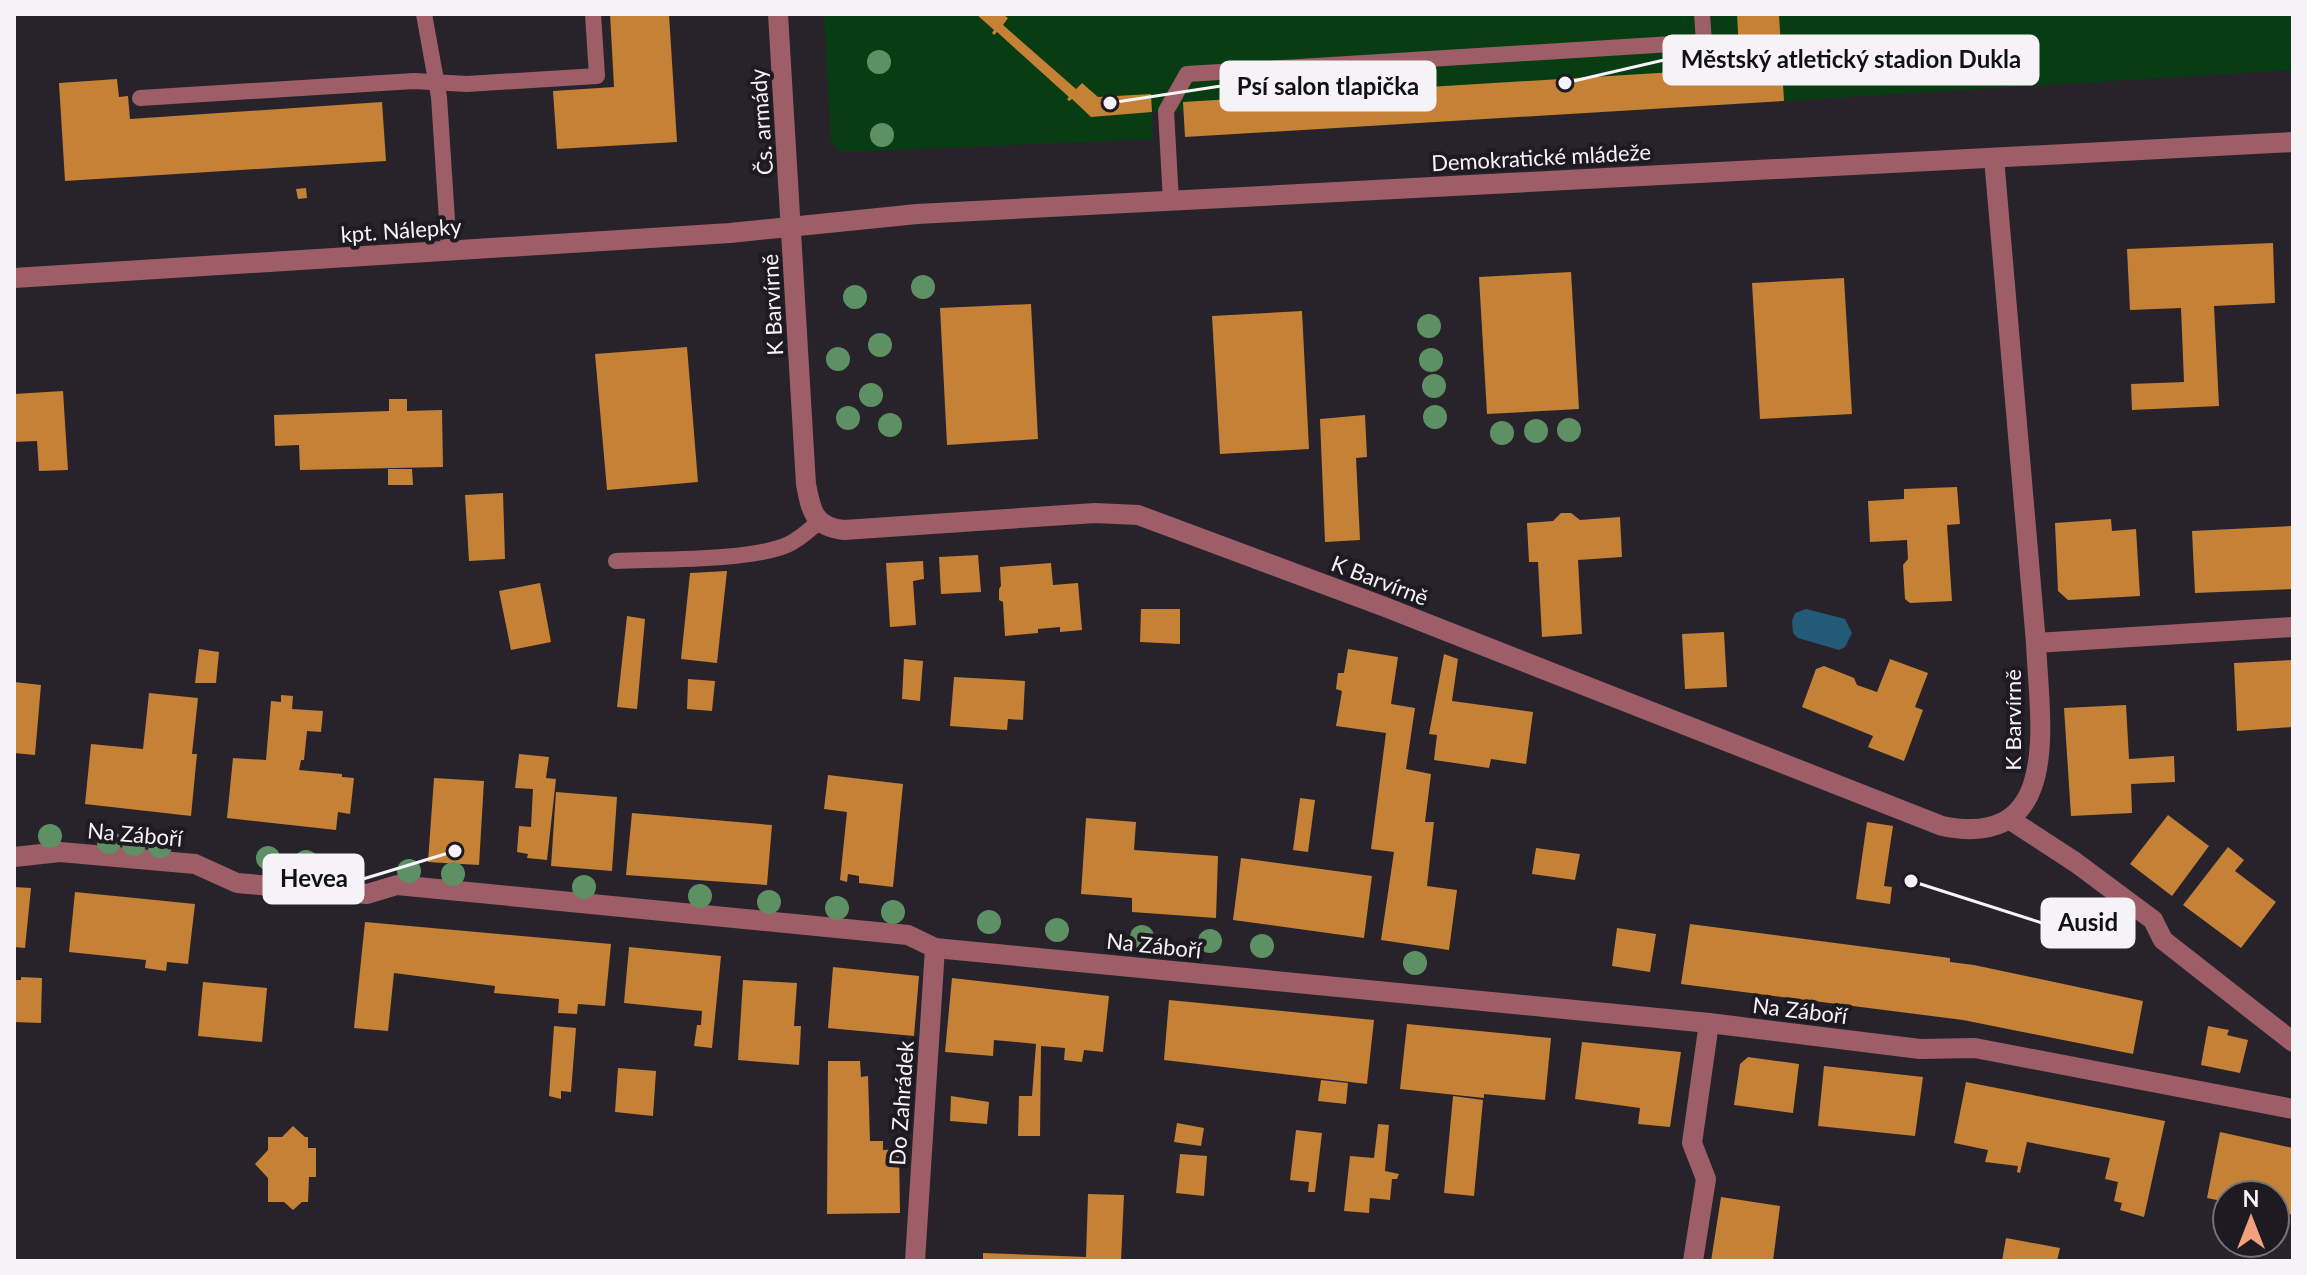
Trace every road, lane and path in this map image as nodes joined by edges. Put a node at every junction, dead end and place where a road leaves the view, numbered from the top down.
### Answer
1 (424, 14) edge
2 (593, 14) edge
3 (778, 14) edge
4 (1702, 14) edge
5 (436, 83) junction
6 (140, 98) dead end
7 (2293, 142) edge
8 (1994, 158) junction
9 (1171, 201) junction
10 (791, 227) junction
11 (449, 251) junction
12 (14, 278) edge
13 (819, 522) junction
14 (616, 561) dead end
15 (2293, 627) edge
16 (2036, 643) junction
17 (2009, 819) junction
18 (14, 857) edge
19 (935, 948) junction
20 (1709, 1023) junction
21 (2293, 1042) edge
22 (2293, 1109) edge
23 (915, 1261) edge
24 (1693, 1261) edge

1 - 5 lane
2 - 5 lane
3 - 10 street, Čs. armády
4 - 9 lane
5 - 6 lane
5 - 11 lane
7 - 8 street, Demokratické mládeže
8 - 9 street, Demokratické mládeže
8 - 16 street, K Barvírně
9 - 10 street, Demokratické mládeže
10 - 11 street, kpt. Nálepky
10 - 13 street, K Barvírně
11 - 12 street, kpt. Nálepky
13 - 14 lane
13 - 17 street, K Barvírně
15 - 16 street, K Barvírně
16 - 17 street, K Barvírně
17 - 21 street
18 - 19 street, Na Záboří
19 - 20 street, Na Záboří
19 - 23 street, Do Zahrádek
20 - 22 street, Na Záboří
20 - 24 street

